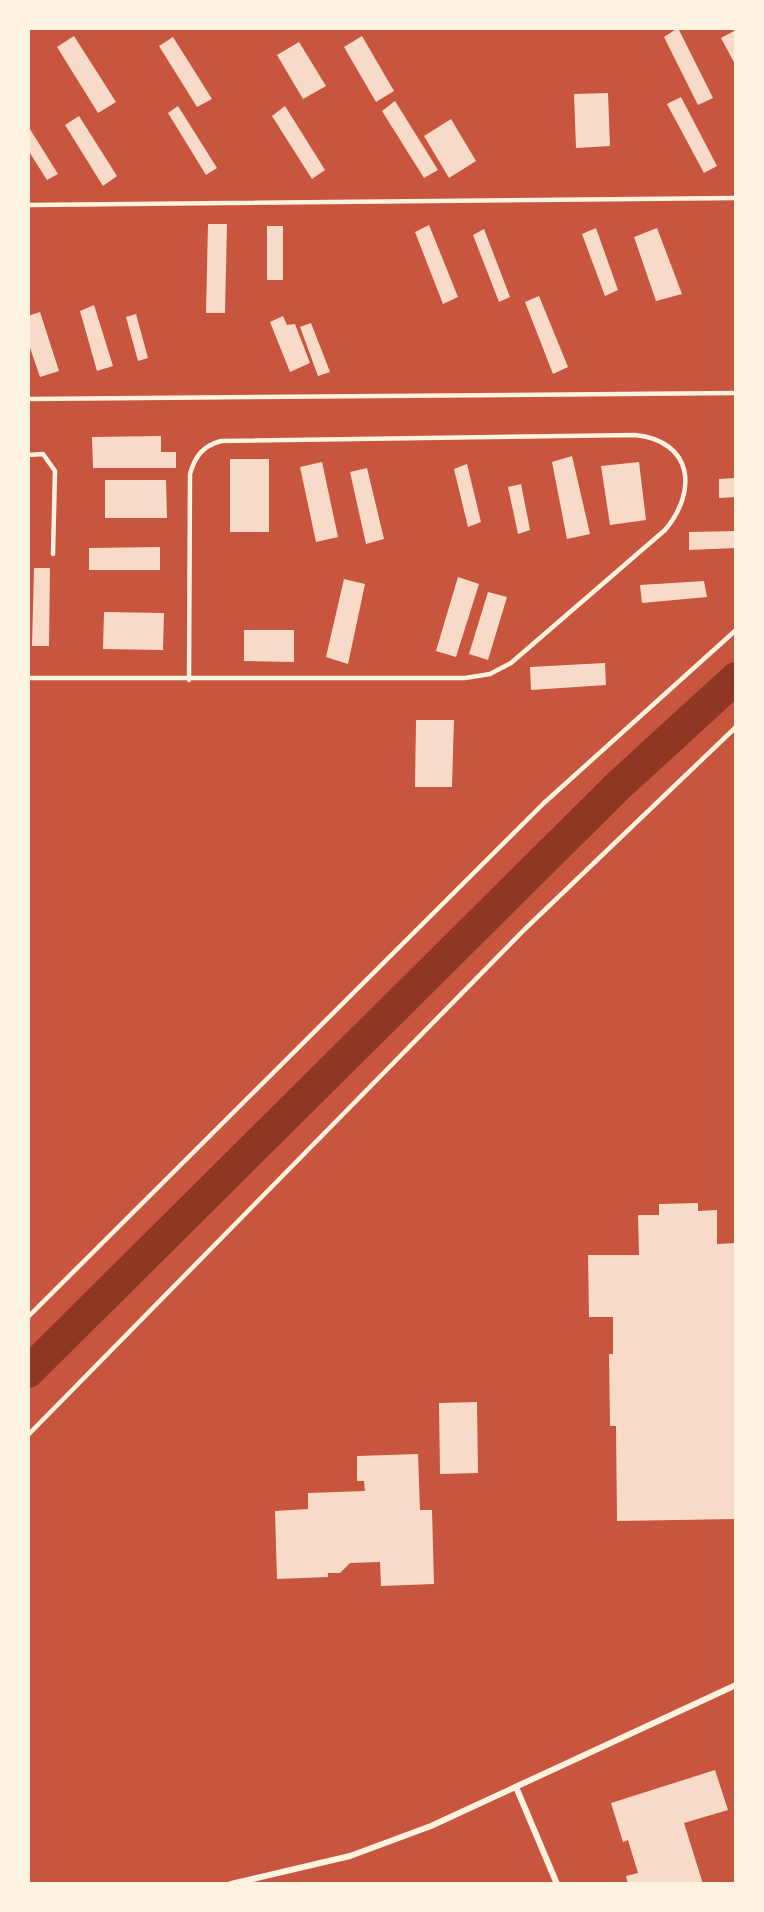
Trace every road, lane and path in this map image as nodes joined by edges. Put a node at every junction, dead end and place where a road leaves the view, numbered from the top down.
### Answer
1 (735, 198) edge
2 (28, 205) edge
3 (735, 393) edge
4 (28, 399) edge
5 (28, 455) edge
6 (53, 554) dead end
7 (735, 630) edge
8 (28, 678) edge
9 (189, 680) junction
10 (735, 727) edge
11 (28, 1317) edge
12 (28, 1435) edge
13 (735, 1685) edge
14 (516, 1787) junction
15 (231, 1884) edge
16 (558, 1884) edge

1 - 2 lane
3 - 4 lane
5 - 6 lane
7 - 11 lane
8 - 9 lane
9 - 9 lane
10 - 12 lane
13 - 14 street
14 - 15 street
14 - 16 street

